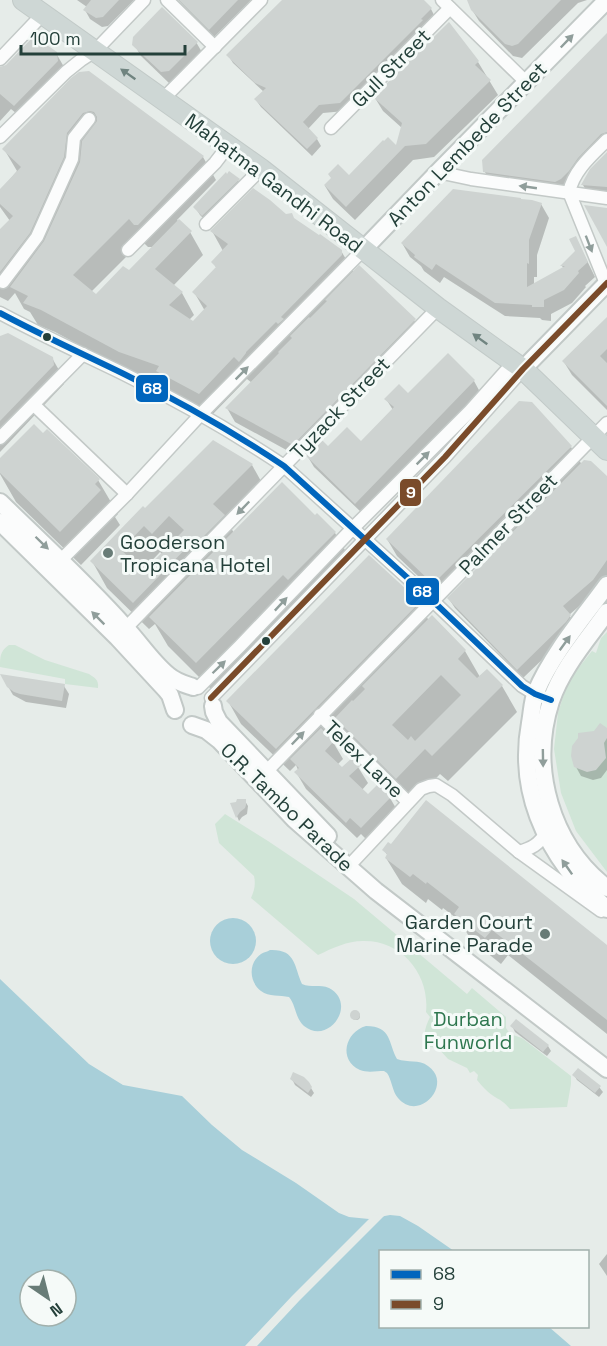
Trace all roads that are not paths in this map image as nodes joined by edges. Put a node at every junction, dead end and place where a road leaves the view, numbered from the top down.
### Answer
1 (23, 0) edge
2 (144, 0) edge
3 (167, 0) edge
4 (261, 0) edge
5 (607, 0) edge
6 (446, 4) edge
7 (43, 14) junction
8 (215, 47) junction
9 (95, 51) junction
10 (0, 59) edge
11 (527, 83) junction
12 (163, 99) junction
13 (89, 119) dead end
14 (331, 129) dead end
15 (0, 137) edge
16 (607, 140) edge
17 (228, 146) junction
18 (261, 169) junction
19 (438, 172) junction
20 (569, 192) junction
21 (607, 198) edge
22 (206, 225) dead end
23 (128, 250) dead end
24 (363, 250) junction
25 (3, 282) dead end
26 (606, 285) edge
27 (438, 308) junction
28 (3, 319) edge
29 (83, 354) junction
30 (518, 366) junction
31 (34, 405) junction
32 (201, 414) junction
33 (602, 437) edge
34 (0, 438) edge
35 (284, 466) junction
36 (127, 494) junction
37 (0, 502) edge
38 (0, 522) edge
39 (352, 529) junction
40 (364, 539) junction
41 (55, 565) junction
42 (607, 585) edge
43 (607, 597) edge
44 (433, 601) junction
45 (607, 612) edge
46 (584, 617) junction
47 (122, 632) junction
48 (535, 693) junction
49 (204, 695) junction
50 (551, 700) junction
51 (175, 710) junction
52 (320, 716) junction
53 (192, 725) junction
54 (262, 776) junction
55 (408, 802) junction
56 (541, 840) junction
57 (519, 852) junction
58 (351, 864) junction
59 (537, 865) junction
60 (607, 888) edge
61 (607, 909) edge
62 (607, 915) edge
63 (607, 1056) edge
64 (607, 1069) edge

1 - 7 main road, Mahatma Gandhi Road
2 - 9 street
3 - 8 street
4 - 8 street
11 -> 5 main road, Anton Lembede Street
6 - 11 street
6 - 14 street, Gull Street
7 - 9 main road, Mahatma Gandhi Road
7 - 10 street
8 - 12 street
12 -> 9 main road, Mahatma Gandhi Road
9 - 15 street
11 - 19 main road, Anton Lembede Street
12 - 17 main road, Mahatma Gandhi Road
13 - 25 street
16 - 20 street
17 - 18 main road, Mahatma Gandhi Road
17 - 23 street
18 - 22 street
18 - 24 main road, Mahatma Gandhi Road
20 -> 19 street
19 - 24 main road, Anton Lembede Street
20 - 21 street
20 -> 26 street
24 - 27 main road, Mahatma Gandhi Road
32 -> 24 street, Anton Lembede Street
26 - 30 main road
30 -> 27 main road, Mahatma Gandhi Road
27 - 35 street, Tyzack Street
28 - 29 street
29 - 31 street
29 - 32 street
30 - 33 main road, Mahatma Gandhi Road
39 -> 30 street
30 - 40 street
31 - 34 street
31 - 36 street
32 - 35 street
32 - 36 street, Anton Lembede Street
33 - 44 street, Palmer Street
35 - 39 street
35 -> 47 street, Tyzack Street
36 - 41 street, Anton Lembede Street
37 -> 41 main road, O.R. Tambo Parade
38 - 41 main road, O.R. Tambo Parade
39 - 40 street
49 -> 39 street
40 - 44 street
40 - 49 street
41 - 47 main road, O.R. Tambo Parade
42 - 46 main road
43 - 46 main road
44 - 48 street
44 - 52 street, Palmer Street
45 - 50 main road
48 -> 46 main road
47 - 49 main road, O.R. Tambo Parade
47 - 51 main road, O.R. Tambo Parade
48 - 50 street
48 - 56 main road
49 - 51 main road
49 - 53 main road
49 - 54 main road, O.R. Tambo Parade
50 -> 60 main road
51 - 53 main road, O.R. Tambo Parade
54 -> 52 street, Palmer Street
52 - 55 street, Telex Lane
53 - 54 main road, O.R. Tambo Parade
54 - 58 main road, O.R. Tambo Parade
55 - 57 street
55 - 58 street
56 - 57 street
56 - 59 street
61 -> 56 main road
57 - 59 street
58 - 63 main road, O.R. Tambo Parade
58 - 64 main road, O.R. Tambo Parade
59 - 62 street

